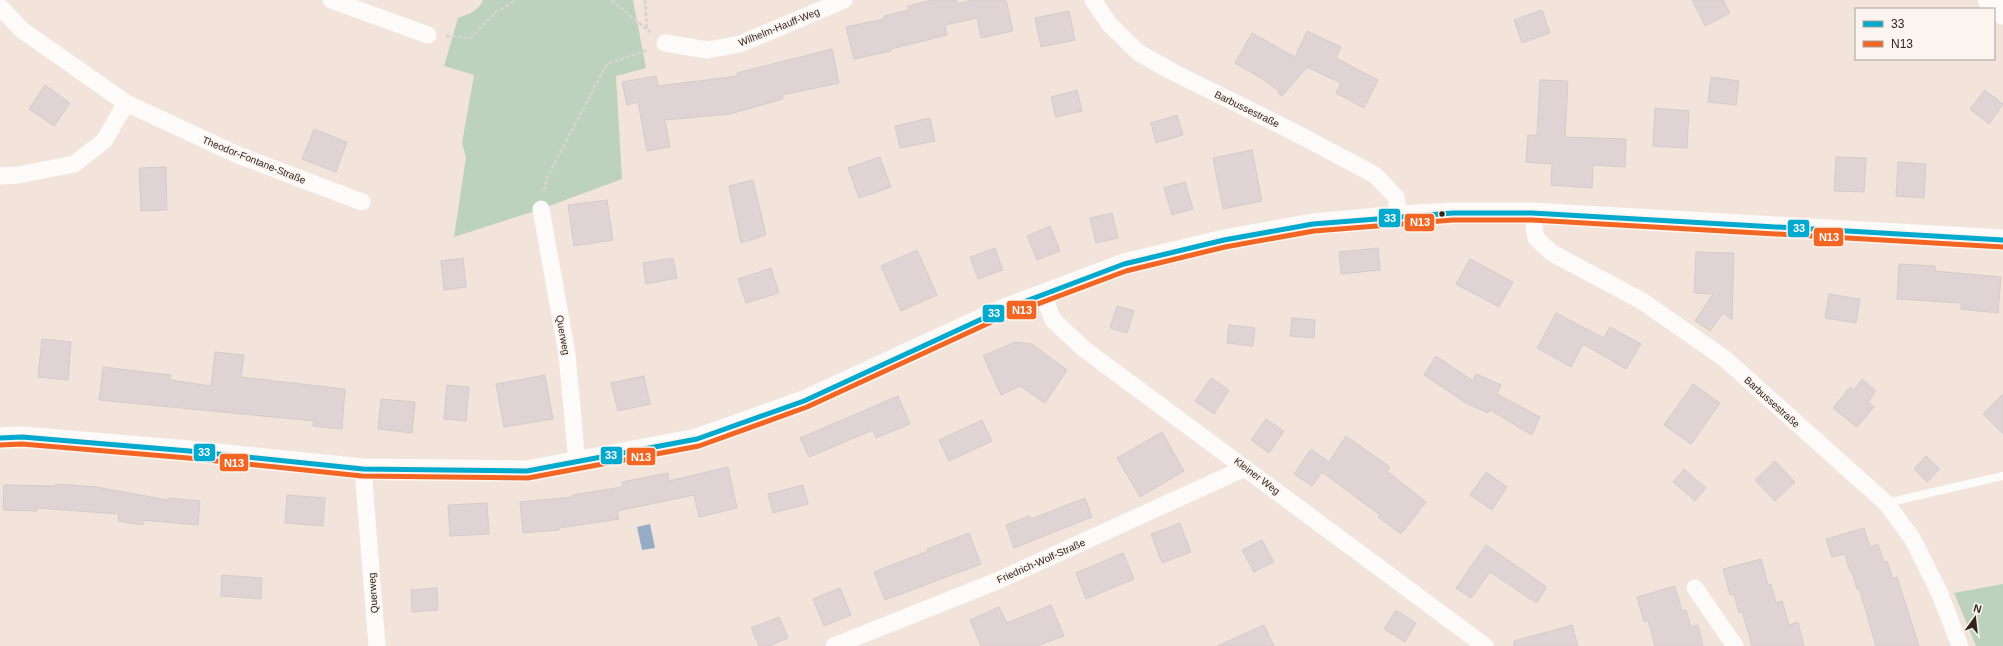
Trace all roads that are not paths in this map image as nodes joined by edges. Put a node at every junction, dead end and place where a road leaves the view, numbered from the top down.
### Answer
1 (331, 0) edge
2 (844, 0) edge
3 (1093, 0) edge
4 (1988, 0) edge
5 (0, 7) edge
6 (2003, 14) edge
7 (428, 35) road end
8 (665, 43) road end
9 (126, 103) junction
10 (0, 176) edge
11 (362, 202) dead end
12 (541, 209) road end
13 (1532, 213) junction
14 (1399, 216) junction
15 (2003, 240) edge
16 (1043, 294) junction
17 (0, 438) edge
18 (577, 463) junction
19 (1245, 468) junction
20 (363, 469) junction
21 (2003, 476) edge
22 (1886, 503) junction
23 (1695, 588) dead end
24 (377, 646) edge
25 (834, 646) edge
26 (1485, 646) edge
27 (1735, 646) edge
28 (1960, 646) edge

1 - 7 street
2 - 8 street, Wilhelm-Hauff-Weg
3 - 14 street, Barbussestraße
4 - 6 street
5 - 9 street, Theodor-Fontane-Straße
9 - 10 street
9 - 11 street, Theodor-Fontane-Straße
12 - 18 street, Querweg
13 - 14 street
13 - 15 street
13 - 22 street, Barbussestraße
14 - 16 street
16 - 18 street
16 - 19 street, Kleiner Weg
17 - 20 street
18 - 20 street
19 - 25 street, Friedrich-Wolf-Straße
19 - 26 street, Kleiner Weg
20 - 24 street, Querweg
21 - 22 lane
22 - 28 street, Barbussestraße
23 - 27 street

